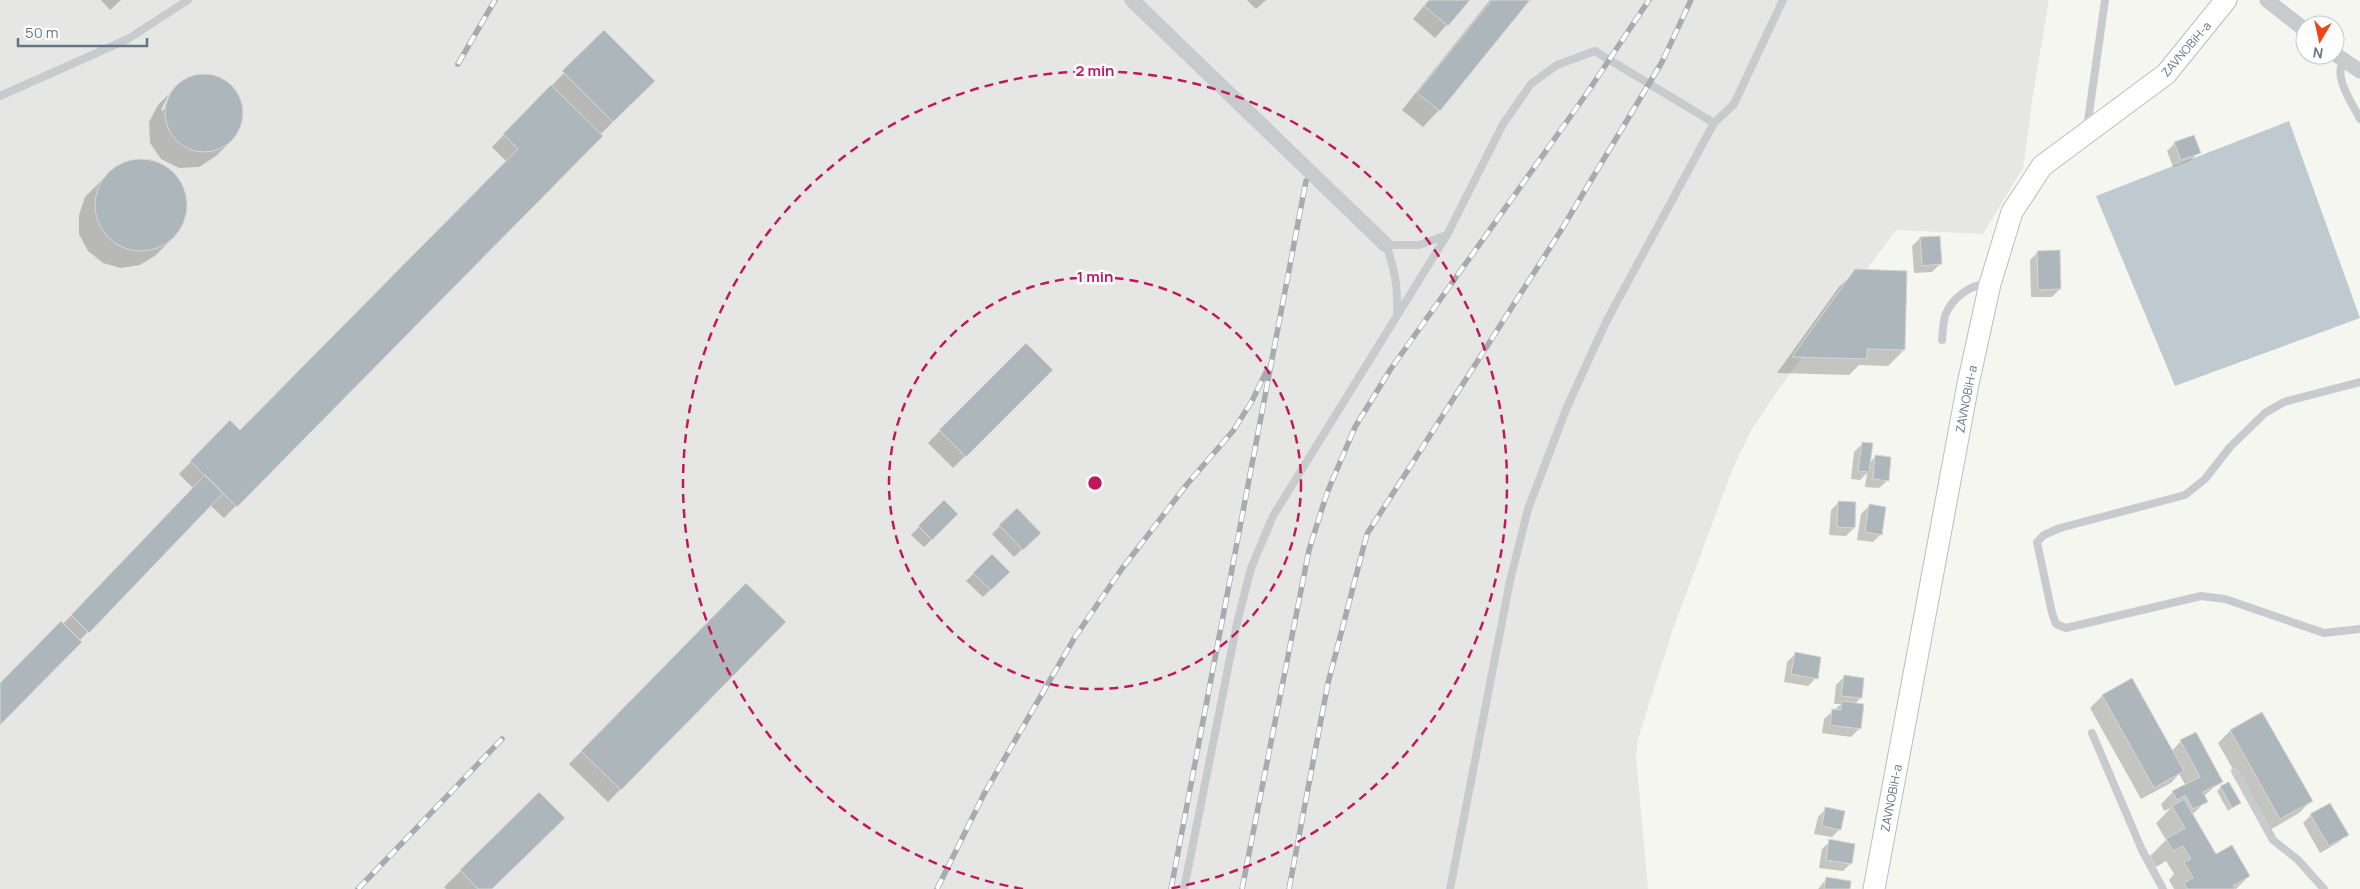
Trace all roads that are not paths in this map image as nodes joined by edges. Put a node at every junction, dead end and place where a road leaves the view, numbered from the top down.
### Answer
1 (188, 0) edge
2 (1132, 0) edge
3 (1783, 0) edge
4 (2105, 0) edge
5 (2226, 0) edge
6 (2268, 0) edge
7 (2295, 22) edge
8 (2345, 61) edge
9 (2340, 65) edge
10 (2360, 72) edge
11 (0, 96) edge
12 (2360, 119) edge
13 (1714, 123) junction
14 (2086, 135) junction
15 (1447, 235) junction
16 (1386, 245) junction
17 (1990, 284) junction
18 (1397, 316) junction
19 (1942, 340) dead end
20 (2360, 382) edge
21 (2360, 628) edge
22 (2092, 733) dead end
23 (2234, 772) dead end
24 (1184, 889) edge
25 (1450, 889) edge
26 (1874, 889) edge
27 (2163, 889) edge
28 (2324, 889) edge

1 - 11 lane
2 - 16 street
3 - 13 lane
4 - 14 lane
5 - 14 main road, ZAVNOBiH-a
6 - 7 street
8 - 10 street
9 - 12 lane
13 - 15 lane
13 - 25 lane
14 - 17 main road, ZAVNOBiH-a
15 - 16 lane
15 - 18 lane
16 - 18 lane
17 - 19 lane
17 - 26 main road, ZAVNOBiH-a
18 - 24 lane
20 - 21 lane
22 - 27 lane
23 - 28 lane

